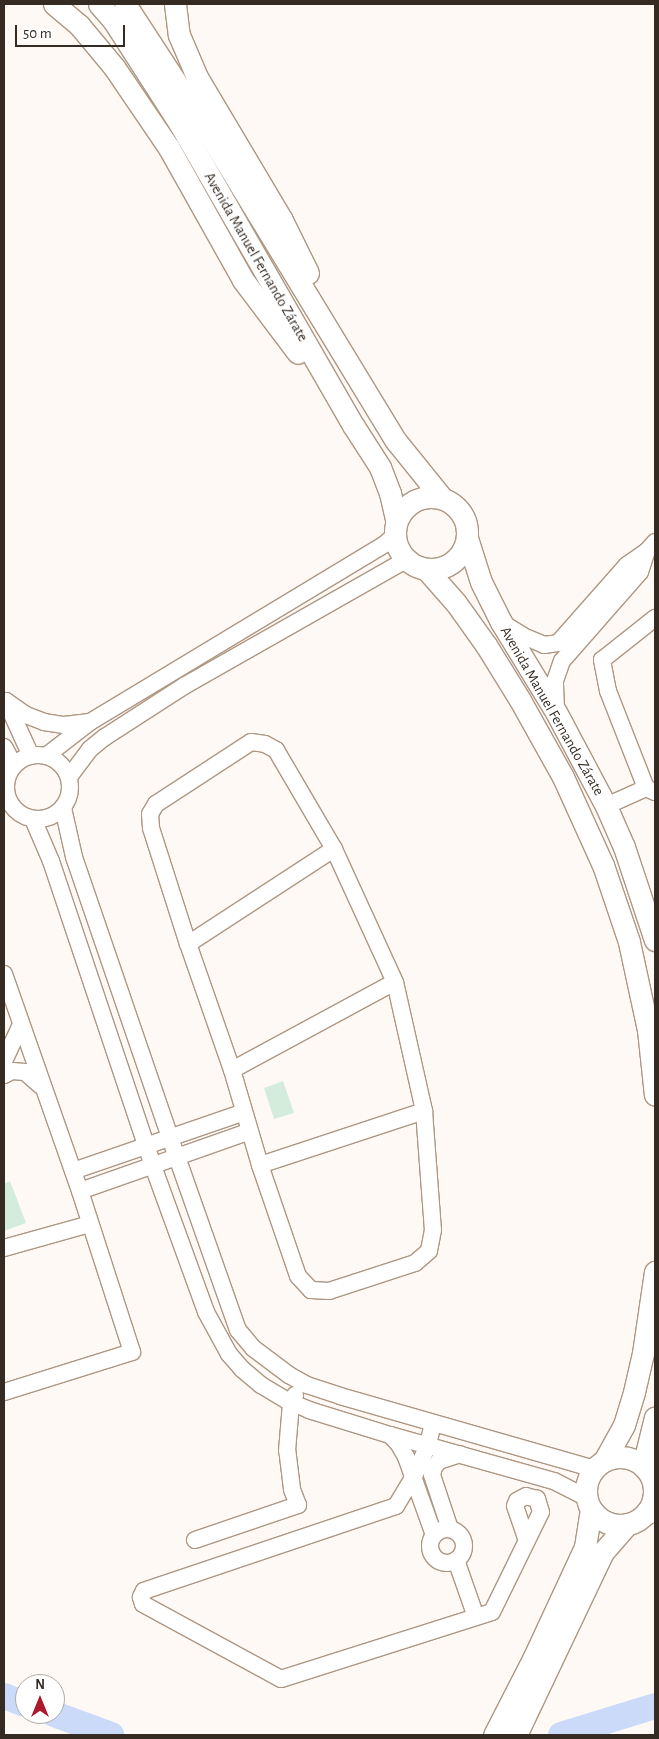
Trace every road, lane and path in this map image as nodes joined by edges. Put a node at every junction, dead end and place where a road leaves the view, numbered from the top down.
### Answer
1 (54, 4) edge
2 (99, 4) edge
3 (125, 4) edge
4 (175, 4) edge
5 (191, 122) junction
6 (376, 410) junction
7 (353, 425) junction
8 (442, 498) junction
9 (395, 528) junction
10 (467, 538) junction
11 (651, 547) edge
12 (406, 560) junction
13 (426, 570) junction
14 (655, 618) edge
15 (501, 622) junction
16 (563, 648) junction
17 (5, 700) edge
18 (556, 712) junction
19 (90, 722) junction
20 (4, 746) edge
21 (38, 756) junction
22 (9, 768) edge
23 (69, 777) junction
24 (5, 789) edge
25 (651, 790) edge
26 (606, 806) junction
27 (63, 808) junction
28 (33, 819) junction
29 (334, 849) junction
30 (655, 940) edge
31 (188, 944) junction
32 (4, 974) edge
33 (395, 982) junction
34 (20, 1026) junction
35 (4, 1061) edge
36 (232, 1070) junction
37 (4, 1075) edge
38 (43, 1088) junction
39 (655, 1095) edge
40 (424, 1111) junction
41 (244, 1112) junction
42 (250, 1131) junction
43 (170, 1137) junction
44 (146, 1145) junction
45 (176, 1157) junction
46 (152, 1166) junction
47 (260, 1166) junction
48 (73, 1171) junction
49 (80, 1191) junction
50 (90, 1224) junction
51 (4, 1248) edge
52 (655, 1272) edge
53 (300, 1381) junction
54 (4, 1392) edge
55 (292, 1403) junction
56 (655, 1417) edge
57 (433, 1423) junction
58 (390, 1436) junction
59 (428, 1446) junction
60 (460, 1454) junction
61 (599, 1465) junction
62 (650, 1474) edge
63 (414, 1476) junction
64 (589, 1503) junction
65 (641, 1518) edge
66 (450, 1529) junction
67 (434, 1535) junction
68 (195, 1540) dead end
69 (527, 1540) dead end
70 (456, 1560) junction
71 (476, 1617) junction
72 (494, 1735) edge
73 (516, 1735) edge

1 - 7 main road
2 - 5 main road, Avenida Manuel Fernando Zárate
3 - 5 main road, Avenida Manuel Fernando Zárate
4 - 6 main road
5 - 6 main road, Avenida Manuel Fernando Zárate
5 - 7 main road, Avenida Manuel Fernando Zárate
6 - 8 main road, Avenida Manuel Fernando Zárate
7 - 9 main road, Avenida Manuel Fernando Zárate
8 - 9 main road
8 - 10 main road
9 - 12 main road
9 - 19 street
10 - 13 main road
10 - 15 main road, Avenida Manuel Fernando Zárate
11 - 16 street
12 - 13 main road
12 - 23 street
13 - 39 main road, Avenida Manuel Fernando Zárate
14 - 25 street
15 - 16 street
15 - 18 main road, Avenida Manuel Fernando Zárate
16 - 18 street
17 - 19 street
17 - 21 street
18 - 26 main road, Avenida Manuel Fernando Zárate
19 - 21 street
20 - 22 street
21 - 22 street
21 - 23 street
22 - 24 street
23 - 27 street
24 - 28 street
25 - 26 street
26 - 30 main road, Avenida Manuel Fernando Zárate
27 - 28 street
27 - 43 street
28 - 44 street
29 - 31 street
29 - 31 street
29 - 33 street
31 - 36 street
32 - 34 street
33 - 36 street
33 - 40 street
34 - 35 street
34 - 38 street
36 - 41 street
37 - 38 street
38 - 48 street
40 - 47 street
40 - 47 street
41 - 42 street
41 - 43 street
42 - 45 street
42 - 47 street
43 - 44 street
43 - 45 street
44 - 46 street
44 - 48 street
45 - 46 street
45 - 53 street
46 - 49 street
46 - 55 street
48 - 49 street
49 - 50 street
50 - 51 street
50 - 54 street
52 - 61 main road
53 - 55 street
53 - 57 street
55 - 58 street
55 - 68 street
56 - 62 main road
57 - 59 street
57 - 61 street
58 - 59 street
58 - 63 street
59 - 60 street
59 - 63 street
60 - 64 street
60 - 66 street
61 - 62 main road
61 - 64 main road
62 - 65 main road
63 - 67 street
63 - 71 street
64 - 65 main road
64 - 72 main road
65 - 73 main road
66 - 67 street
66 - 70 street
67 - 70 street
69 - 71 street
70 - 71 street

